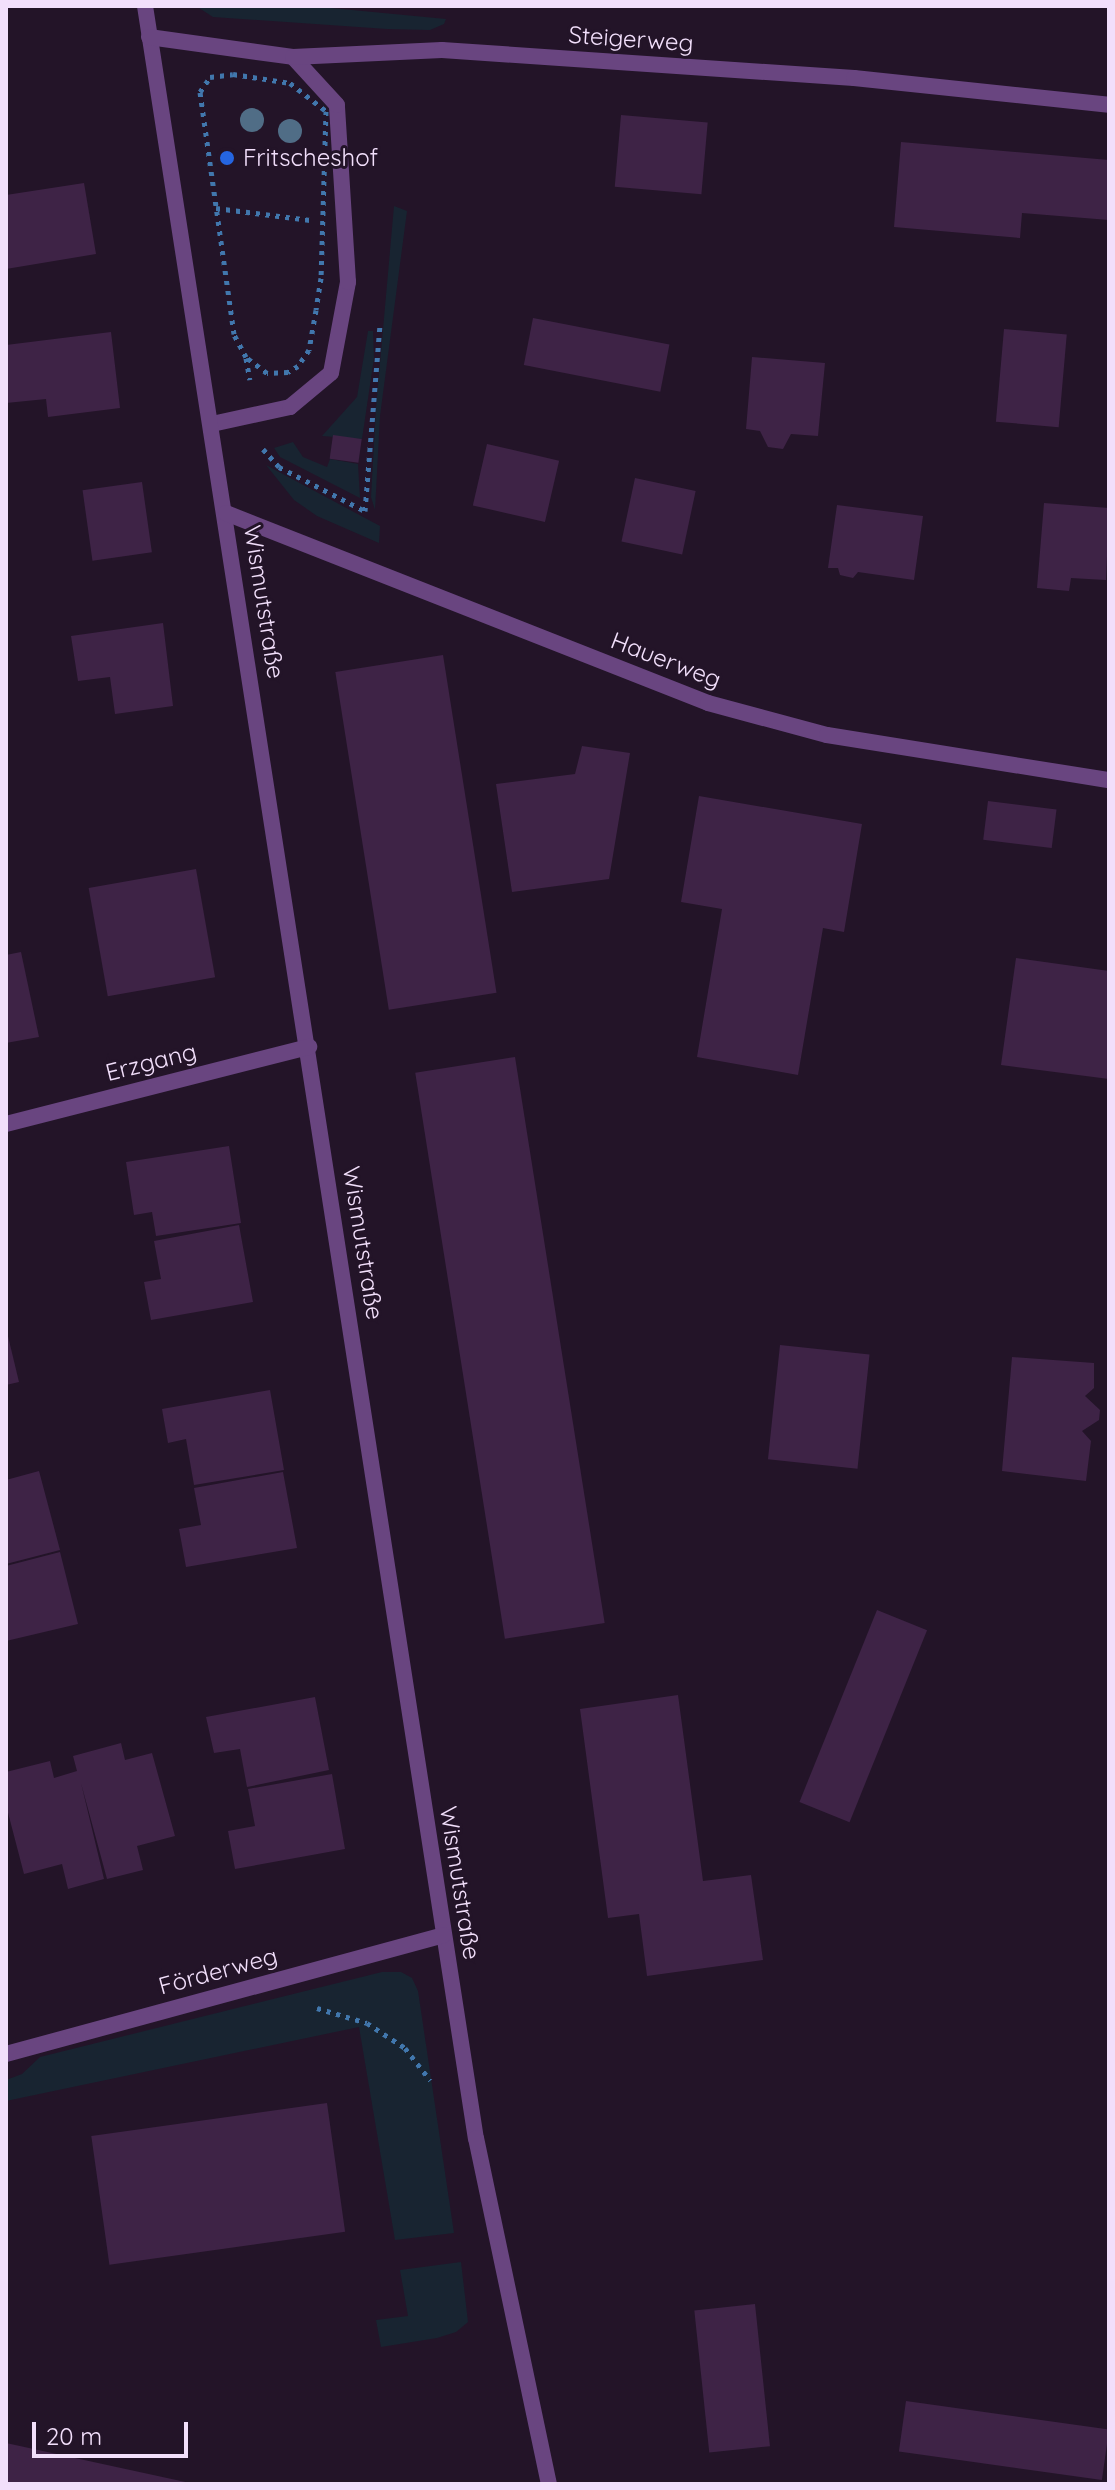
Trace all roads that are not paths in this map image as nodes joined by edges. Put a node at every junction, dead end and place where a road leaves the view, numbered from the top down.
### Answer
1 (145, 6) edge
2 (149, 37) junction
3 (293, 57) junction
4 (1109, 105) edge
5 (212, 424) junction
6 (226, 513) junction
7 (1109, 780) edge
8 (309, 1047) junction
9 (6, 1124) edge
10 (443, 1935) junction
11 (6, 2054) edge
12 (549, 2484) edge

1 - 2 street, Wismutstraße
2 - 3 street, Steigerweg
2 - 5 street, Wismutstraße
3 - 4 street, Steigerweg
3 - 5 street
5 - 6 street, Wismutstraße
6 - 7 street, Hauerweg
6 - 8 street, Wismutstraße
8 - 9 street, Erzgang
8 - 10 street, Wismutstraße
10 - 11 street, Förderweg
10 - 12 street, Wismutstraße

